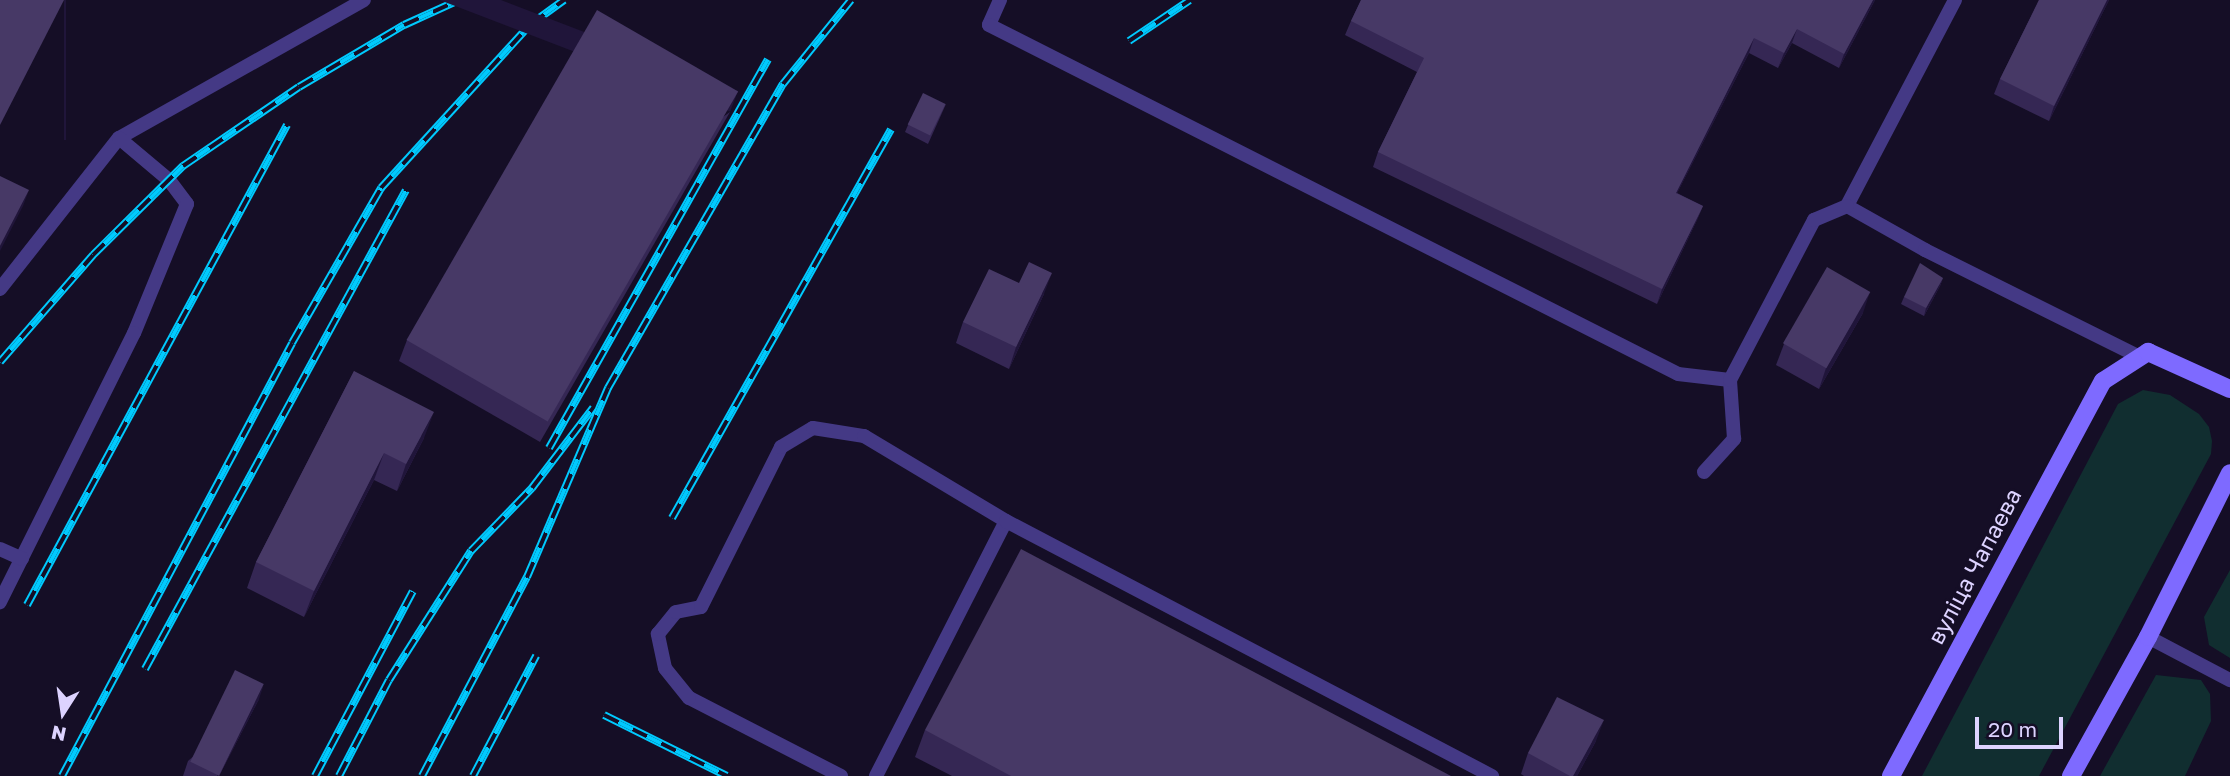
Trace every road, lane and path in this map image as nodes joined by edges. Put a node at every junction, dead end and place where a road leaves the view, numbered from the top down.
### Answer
1 (365, 0) edge
2 (1000, 0) edge
3 (1955, 0) edge
4 (119, 138) junction
5 (1847, 206) junction
6 (0, 289) edge
7 (2140, 357) junction
8 (1730, 380) junction
9 (2230, 389) edge
10 (1704, 472) dead end
11 (2230, 473) edge
12 (1006, 521) junction
13 (0, 549) edge
14 (22, 559) junction
15 (0, 602) edge
16 (2148, 637) junction
17 (2230, 680) edge
18 (841, 776) edge
19 (876, 776) edge
20 (1492, 776) edge
21 (1891, 776) edge
22 (2071, 776) edge

1 - 4 lane
2 - 8 lane
3 - 5 lane
4 - 6 lane
4 - 14 lane
5 - 7 lane
5 - 8 lane
7 - 9 street
7 - 21 street, вуліца Чапаева
8 - 10 lane
11 - 16 street
12 - 18 lane
12 - 19 lane
12 - 20 lane
13 - 14 lane
14 - 15 lane
16 - 17 lane
16 - 22 street

